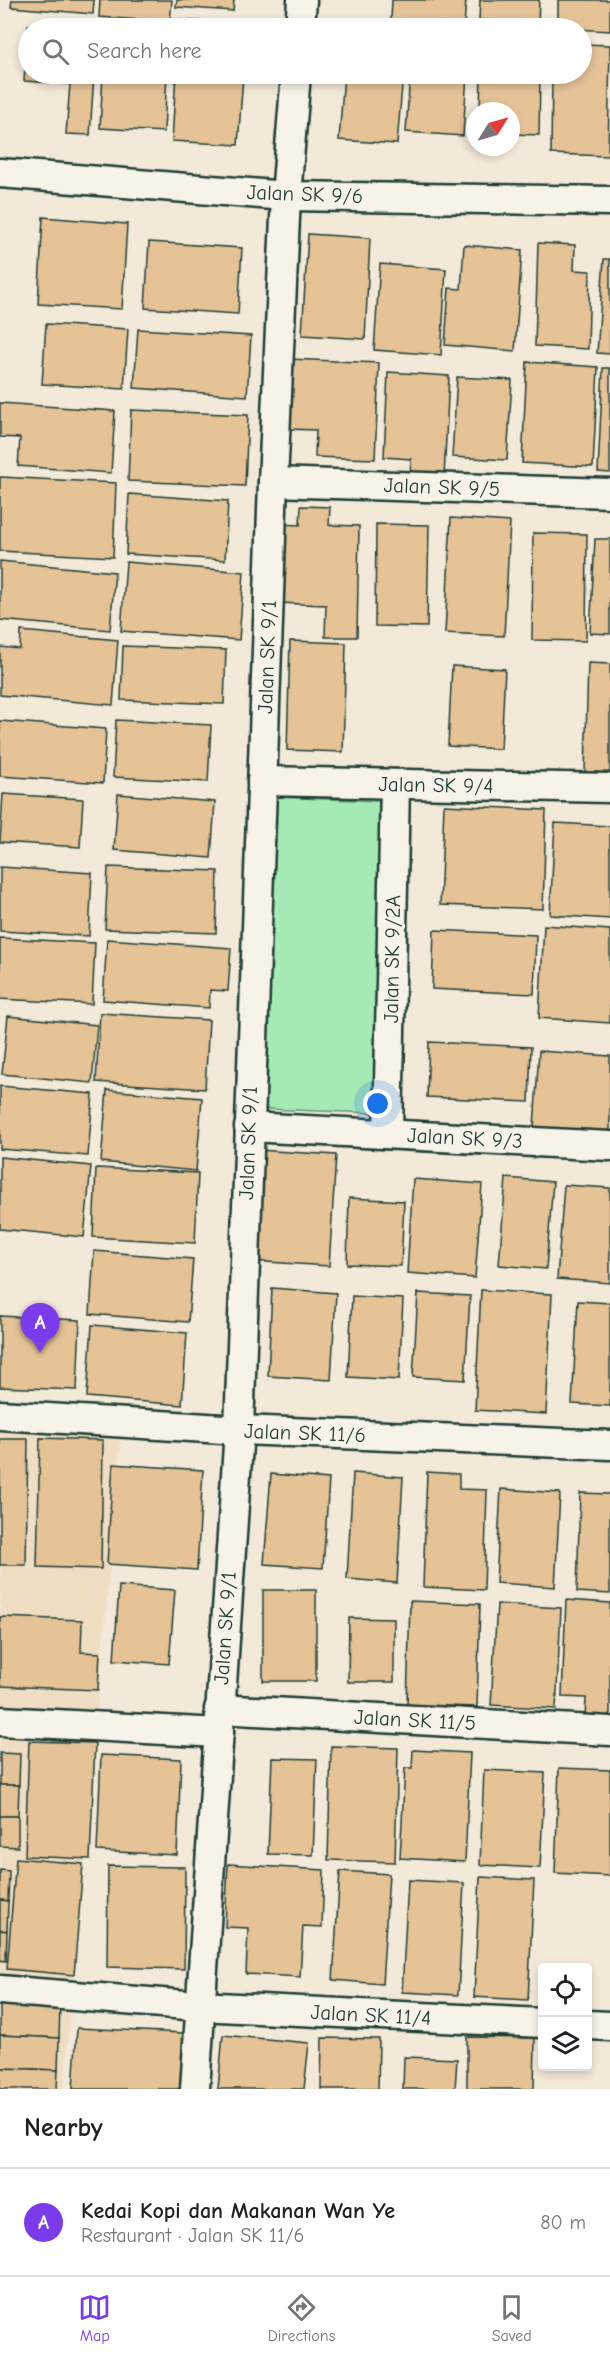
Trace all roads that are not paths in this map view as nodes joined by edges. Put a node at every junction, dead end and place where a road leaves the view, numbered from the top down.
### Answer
1 (302, 0) edge
2 (301, 18) edge
3 (295, 84) edge
4 (0, 173) edge
5 (286, 196) junction
6 (610, 201) edge
7 (273, 482) junction
8 (610, 493) edge
9 (262, 781) junction
10 (396, 784) junction
11 (610, 788) edge
12 (249, 1127) junction
13 (388, 1134) junction
14 (610, 1146) edge
15 (0, 1415) edge
16 (239, 1430) junction
17 (610, 1445) edge
18 (0, 1721) edge
19 (219, 1721) junction
20 (610, 1731) edge
21 (0, 1990) edge
22 (199, 2006) junction
23 (538, 2023) edge
24 (592, 2025) edge
25 (610, 2026) edge
26 (195, 2089) edge

1 - 2 street
3 - 5 street, Jalan SK 9/1
4 - 5 street, Jalan SK 9/6
5 - 6 street, Jalan SK 9/6
5 - 7 street, Jalan SK 9/1
7 - 8 street, Jalan SK 9/5
7 - 9 street, Jalan SK 9/1
9 - 10 street, Jalan SK 9/4
9 - 12 street, Jalan SK 9/1
10 - 11 street, Jalan SK 9/4
10 - 13 street, Jalan SK 9/2A
12 - 13 street, Jalan SK 9/3
12 - 16 street, Jalan SK 9/1
13 - 14 street, Jalan SK 9/3
15 - 16 street, Jalan SK 11/6
16 - 17 street, Jalan SK 11/6
16 - 19 street, Jalan SK 9/1
18 - 19 street, Jalan SK 11/5
19 - 20 street, Jalan SK 11/5
19 - 22 street, Jalan SK 9/1
21 - 22 street, Jalan SK 11/4
22 - 23 street, Jalan SK 11/4
22 - 26 street, Jalan SK 9/1
24 - 25 street

